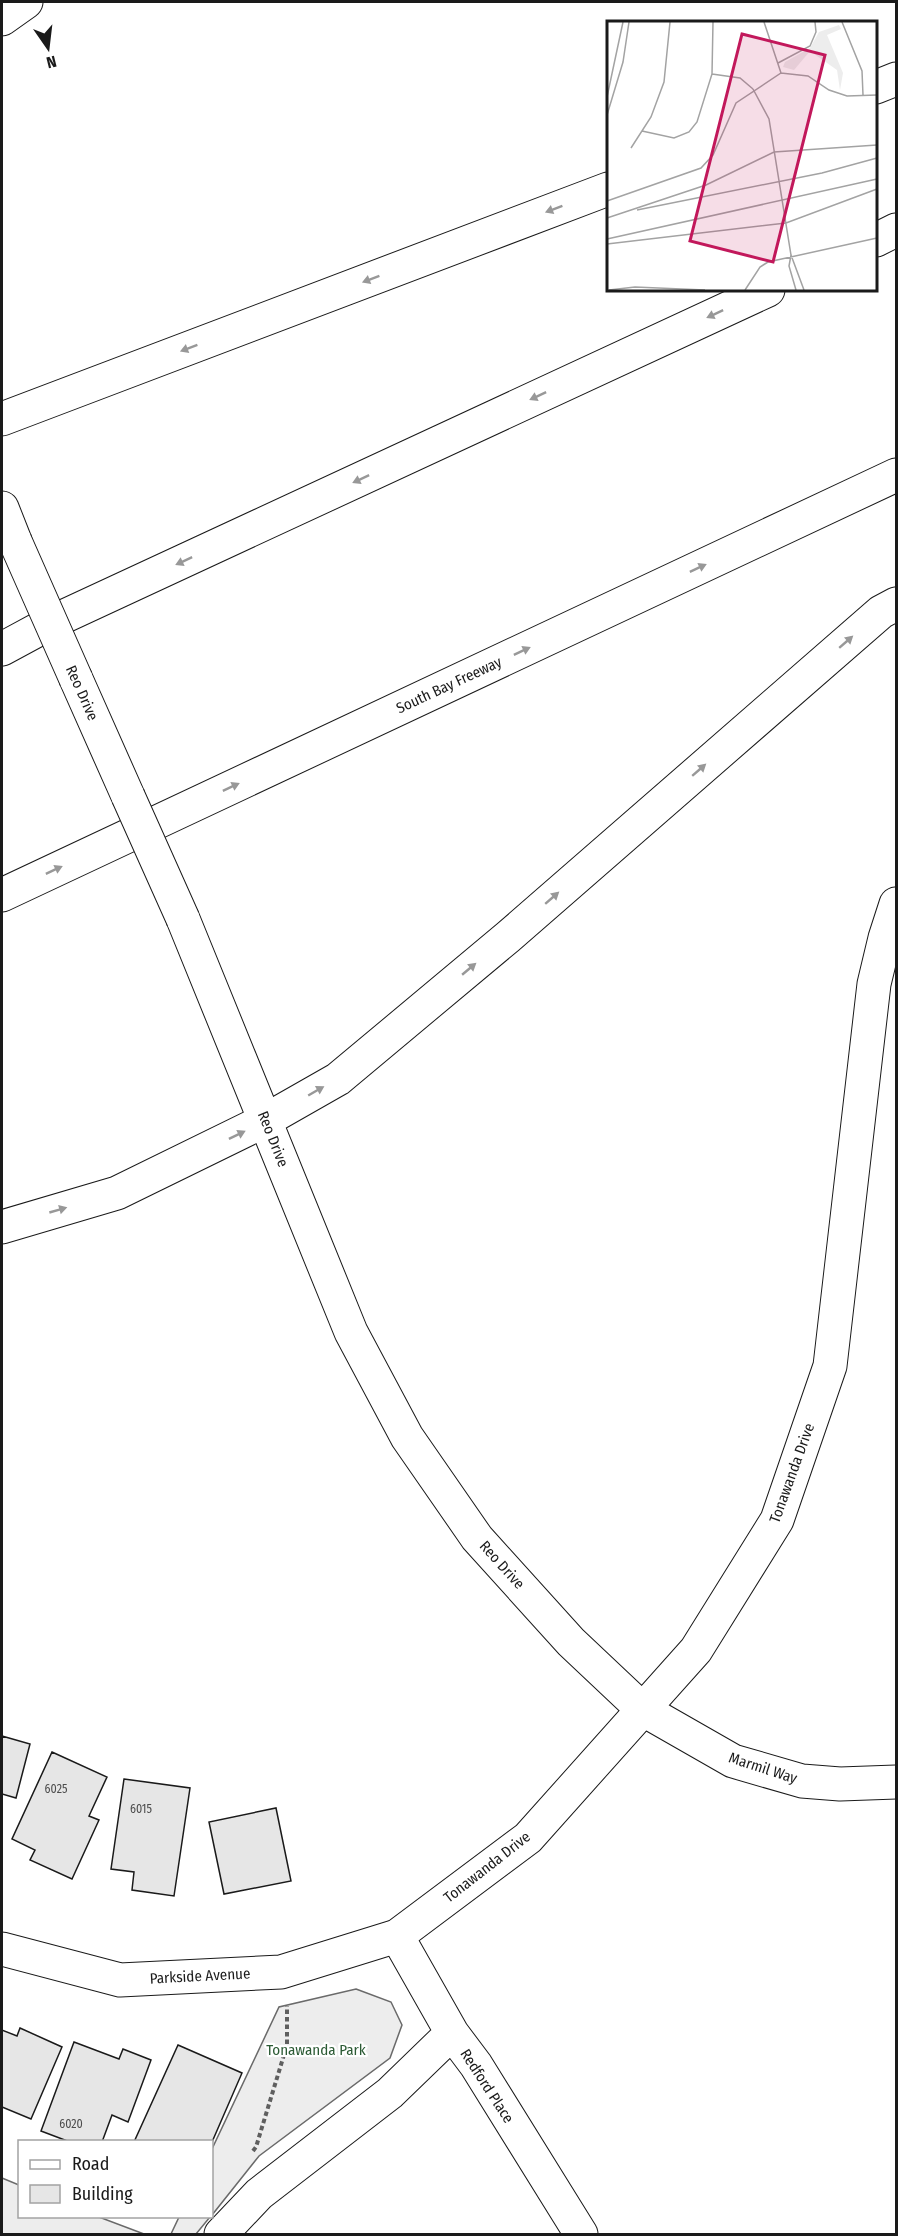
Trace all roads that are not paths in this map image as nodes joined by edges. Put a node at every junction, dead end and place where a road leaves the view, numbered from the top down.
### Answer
1 (26, 2) edge
2 (2, 19) edge
3 (897, 79) edge
4 (877, 87) edge
5 (607, 190) edge
6 (897, 230) edge
7 (877, 240) edge
8 (766, 291) edge
9 (2, 419) edge
10 (897, 476) edge
11 (2, 508) edge
12 (897, 603) edge
13 (2, 650) edge
14 (2, 895) edge
15 (897, 904) edge
16 (266, 1120) junction
17 (2, 1227) edge
18 (642, 1709) junction
19 (897, 1782) edge
20 (397, 1936) junction
21 (2, 1949) edge
22 (452, 2033) junction
23 (221, 2235) edge
24 (581, 2235) edge

1 - 2 main road
3 - 4 main road
5 -> 9 main road
6 - 7 main road
8 -> 13 main road
14 -> 10 main road, South Bay Freeway
11 - 16 main road, Reo Drive, bridge
16 -> 12 main road
15 - 18 main road, Tonawanda Drive
17 -> 16 main road
16 - 18 main road, Reo Drive
18 - 19 main road, Marmil Way
18 - 20 main road, Tonawanda Drive
20 - 21 main road, Parkside Avenue
20 - 22 main road, Redford Place
22 - 23 main road
22 - 24 main road, Redford Place

